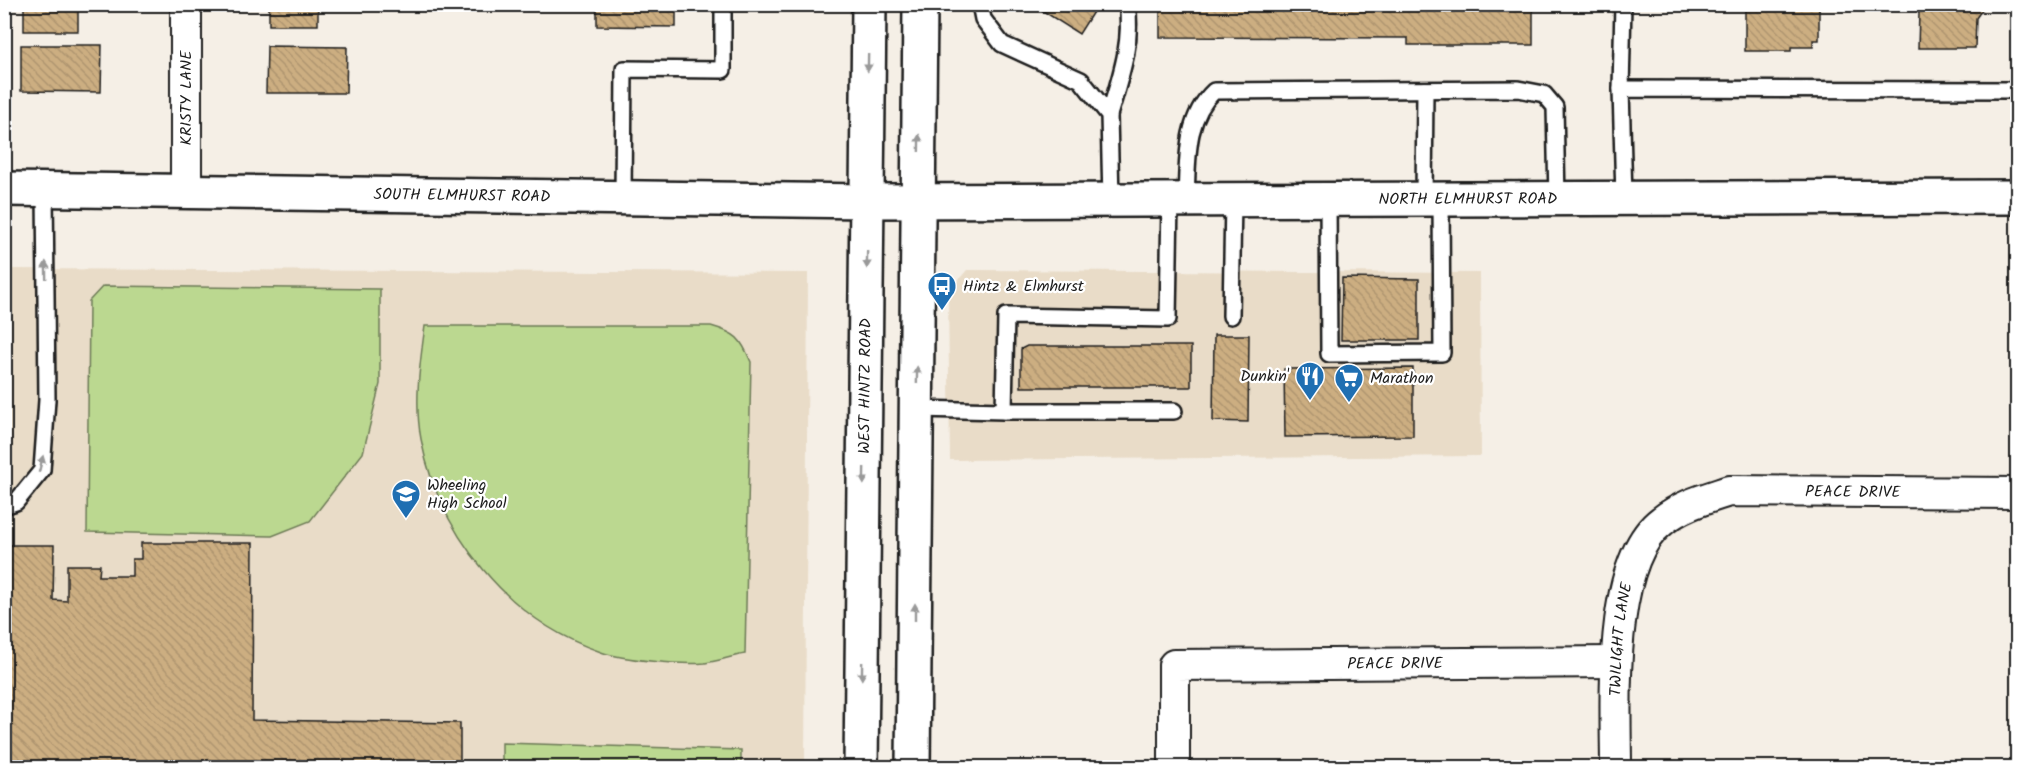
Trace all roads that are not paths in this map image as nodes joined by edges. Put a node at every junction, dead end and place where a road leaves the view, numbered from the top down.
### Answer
1 (186, 4) edge
2 (723, 4) edge
3 (869, 4) edge
4 (920, 4) edge
5 (980, 4) edge
6 (1127, 4) edge
7 (1623, 4) edge
8 (1621, 89) junction
9 (1425, 90) junction
10 (2018, 90) edge
11 (1109, 115) junction
12 (4, 189) edge
13 (45, 190) junction
14 (186, 192) junction
15 (2018, 197) edge
16 (623, 198) junction
17 (1624, 198) junction
18 (1328, 199) junction
19 (1432, 199) junction
20 (1557, 199) junction
21 (1178, 200) junction
22 (1233, 200) junction
23 (867, 201) junction
24 (919, 201) junction
25 (1111, 201) junction
26 (1231, 316) dead end
27 (916, 409) junction
28 (1004, 411) junction
29 (1174, 411) dead end
30 (2018, 493) edge
31 (4, 506) edge
32 (1660, 522) joint
33 (1616, 662) junction
34 (861, 768) edge
35 (913, 768) edge
36 (1173, 768) edge
37 (1616, 768) edge

1 - 14 street, KRISTY LANE
2 - 16 lane
3 -> 23 main road, WEST HINTZ ROAD
24 -> 4 main road
5 - 11 lane
6 - 11 lane
7 - 8 lane
8 - 10 lane
8 - 17 lane
9 - 19 lane
9 - 20 lane
9 - 21 lane
11 - 25 lane
12 - 13 main road, SOUTH ELMHURST ROAD
13 - 14 main road, SOUTH ELMHURST ROAD
31 -> 13 lane
14 - 16 main road, SOUTH ELMHURST ROAD
15 - 17 main road, NORTH ELMHURST ROAD
16 - 23 main road, SOUTH ELMHURST ROAD
17 - 20 main road, NORTH ELMHURST ROAD
18 - 19 main road, NORTH ELMHURST ROAD
18 - 19 lane
18 - 22 main road, NORTH ELMHURST ROAD
19 - 20 main road, NORTH ELMHURST ROAD
21 - 22 main road, NORTH ELMHURST ROAD
21 - 25 main road, NORTH ELMHURST ROAD
21 - 28 lane
22 - 26 lane
23 - 24 main road, SOUTH ELMHURST ROAD
23 -> 34 main road, WEST HINTZ ROAD
24 - 25 main road, NORTH ELMHURST ROAD
27 -> 24 main road
27 - 28 lane
35 -> 27 main road
28 - 29 lane
30 - 32 street, PEACE DRIVE
32 - 33 street, TWILIGHT LANE
33 - 36 street, PEACE DRIVE
33 - 37 street, TWILIGHT LANE

